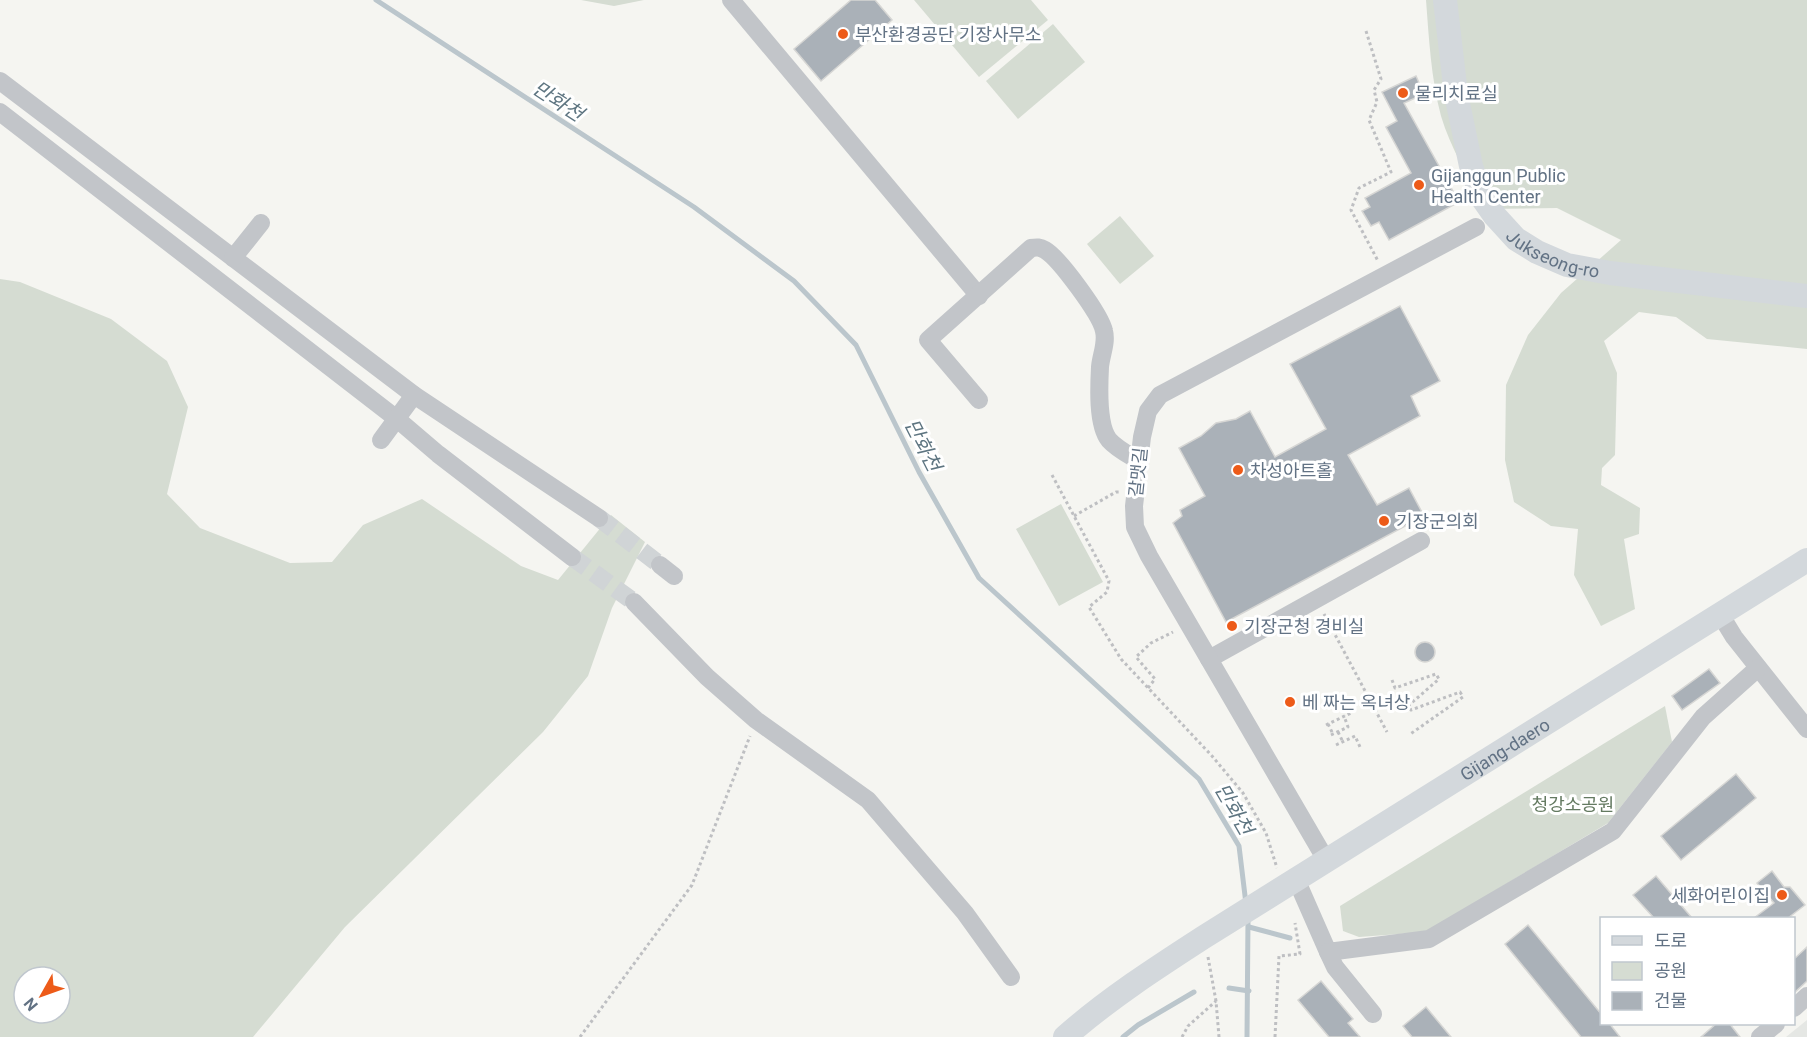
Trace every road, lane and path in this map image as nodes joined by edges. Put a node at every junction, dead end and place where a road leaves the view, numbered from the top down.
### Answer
1 (731, 0) edge
2 (1445, 0) edge
3 (1366, 31) dead end
4 (0, 81) edge
5 (0, 112) edge
6 (261, 223) dead end
7 (1476, 227) dead end
8 (233, 258) junction
9 (1385, 276) junction
10 (979, 296) junction
11 (1807, 296) edge
12 (414, 395) junction
13 (979, 400) dead end
14 (397, 419) junction
15 (381, 440) dead end
16 (1139, 461) junction
17 (1052, 475) dead end
18 (1136, 493) junction
19 (1074, 516) junction
20 (599, 518) tunnel mouth
21 (1421, 541) dead end
22 (572, 557) tunnel mouth
23 (1807, 560) edge
24 (1316, 599) junction
25 (634, 602) tunnel mouth
26 (1720, 614) junction
27 (1188, 624) junction
28 (1209, 659) junction
29 (1758, 668) junction
30 (1392, 680) dead end
31 (1148, 688) junction
32 (1353, 712) dead end
33 (1344, 716) junction
34 (756, 720) junction
35 (1807, 729) edge
36 (1338, 732) junction
37 (1387, 732) dead end
38 (1409, 735) dead end
39 (1342, 742) junction
40 (1336, 745) dead end
41 (1360, 747) dead end
42 (1326, 860) junction
43 (1288, 879) junction
44 (1293, 915) dead end
45 (1213, 932) junction
46 (1328, 952) junction
47 (1011, 977) dead end
48 (1807, 996) edge
49 (1216, 1001) junction
50 (1795, 1007) edge
51 (1373, 1014) dead end
52 (1774, 1025) edge
53 (580, 1037) edge
54 (1065, 1037) edge
55 (1182, 1037) edge
56 (1219, 1037) edge
57 (1275, 1037) edge
58 (1760, 1037) edge

1 - 10 street
2 - 11 main road, Jukseong-ro
3 - 9 path
4 - 8 street
5 - 14 street
6 - 8 street
7 - 9 street, 갈맷길
8 - 12 street
9 - 16 street, 갈맷길
10 - 13 street
10 - 16 street
12 - 14 street
12 - 20 street
14 - 15 street
14 - 22 street
16 - 18 street, 갈맷길
17 - 19 path
18 - 19 path
18 - 27 street, 갈맷길
19 - 31 path
21 - 24 street
23 - 26 main road, Gijang-daero
24 - 28 street
24 - 37 path
25 - 34 street
26 - 29 street
26 - 42 main road, Gijang-daero
27 - 28 street, 갈맷길
27 - 31 path
28 - 42 street, 갈맷길
29 - 35 street
29 - 46 street
30 - 38 path
31 - 43 path
32 - 33 path
33 - 36 path
33 - 36 path
34 - 47 street
34 - 53 path
36 - 39 path
39 - 40 path
39 - 41 path
42 - 43 main road, Gijang-daero
43 - 45 main road, Gijang-daero
43 - 46 street
44 - 57 path
45 - 49 path
45 - 54 main road
46 - 51 street
48 - 50 street
49 - 55 path
49 - 56 path
52 - 58 street

